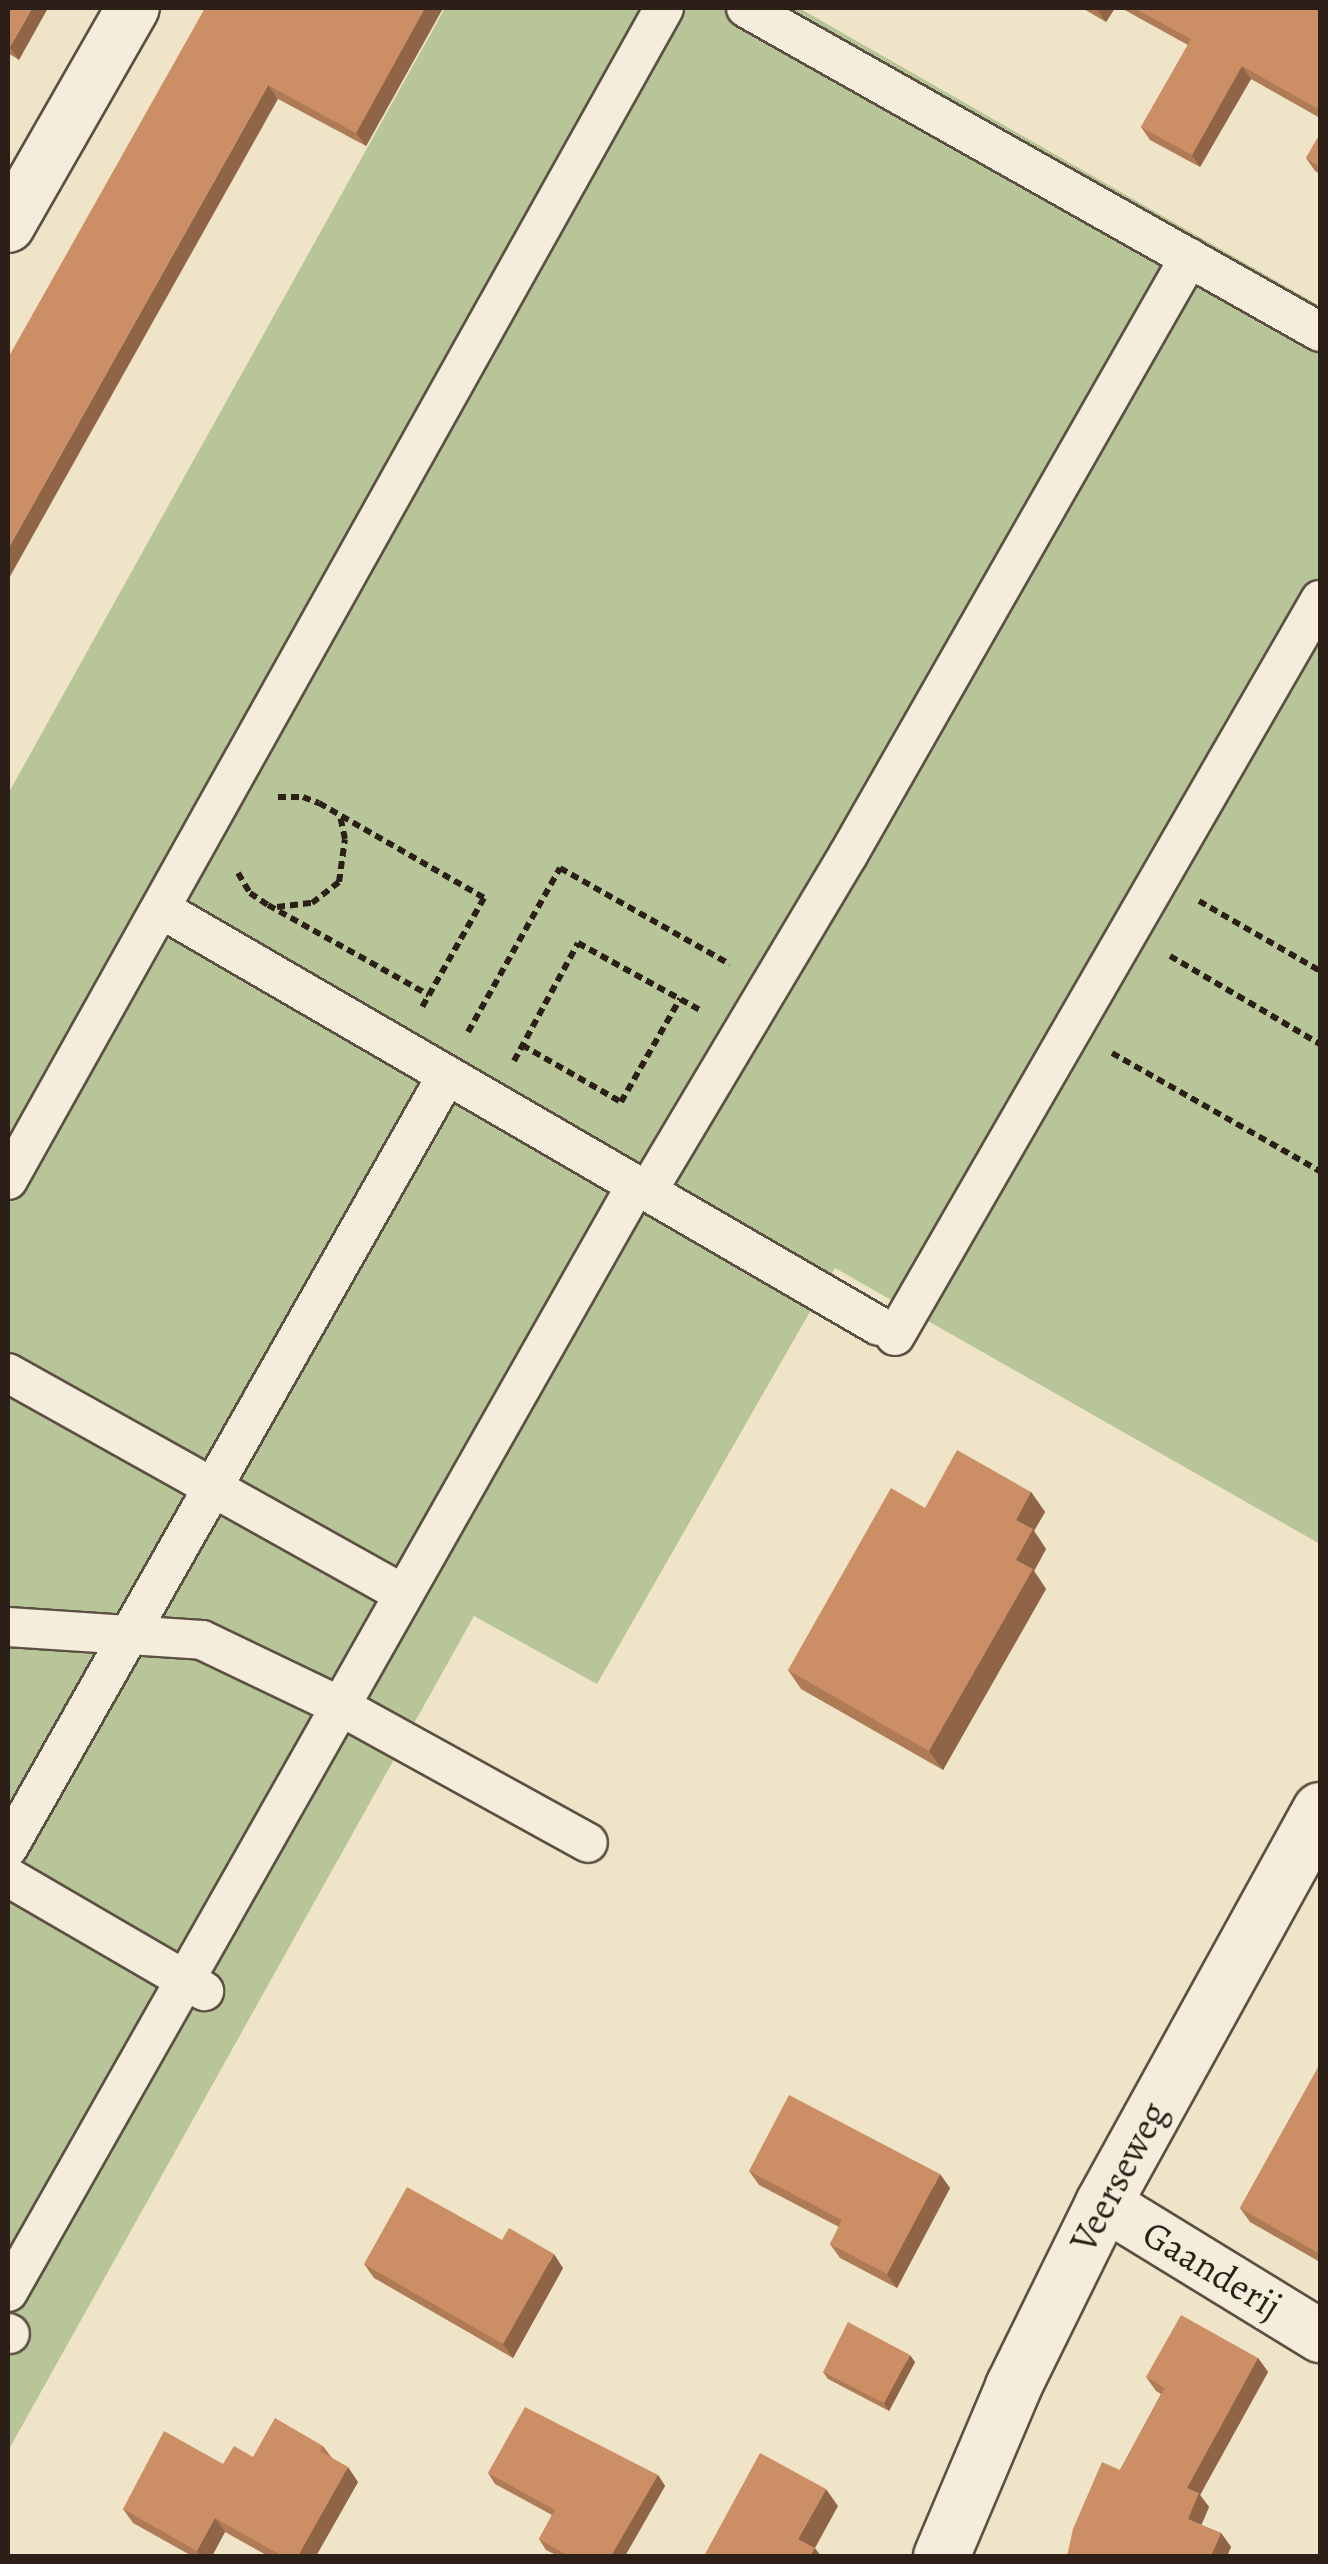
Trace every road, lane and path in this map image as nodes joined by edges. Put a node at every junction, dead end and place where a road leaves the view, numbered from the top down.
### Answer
1 (133, 8) edge
2 (664, 8) edge
3 (746, 8) edge
4 (15, 195) edge
5 (1189, 258) junction
6 (1320, 332) edge
7 (1320, 600) edge
8 (264, 803) dead end
9 (340, 815) junction
10 (235, 865) dead end
11 (1160, 878) junction
12 (272, 907) junction
13 (161, 909) junction
14 (1129, 932) junction
15 (1320, 971) edge
16 (770, 986) junction
17 (429, 995) junction
18 (680, 999) junction
19 (1072, 1030) junction
20 (742, 1033) junction
21 (1320, 1044) edge
22 (522, 1045) junction
23 (399, 1047) junction
24 (446, 1075) junction
25 (492, 1101) junction
26 (1320, 1171) edge
27 (8, 1180) edge
28 (642, 1188) junction
29 (8, 1373) edge
30 (212, 1487) junction
31 (404, 1594) junction
32 (8, 1627) edge
33 (128, 1636) junction
34 (340, 1706) junction
35 (1320, 1810) edge
36 (588, 1842) dead end
37 (8, 1848) edge
38 (8, 1878) edge
39 (195, 1983) junction
40 (1103, 2203) junction
41 (8, 2292) edge
42 (1320, 2336) edge
43 (942, 2556) edge

1 - 4 street
2 - 13 street
3 - 5 street
5 - 6 street
5 - 16 street
7 - 11 street
8 - 9 path
9 - 12 path
9 - 17 path
10 - 12 path
11 - 14 street
11 - 15 path
12 - 17 path
13 - 23 street
13 - 27 street
14 - 19 street
14 - 21 path
16 - 20 street
16 - 24 path
17 - 23 path
18 - 20 path
18 - 22 path
18 - 22 path
19 - 26 path
19 - 28 street
20 - 28 street
22 - 25 path
23 - 24 street
24 - 25 street
24 - 30 street
25 - 28 street
28 - 31 street
29 - 30 street
30 - 31 street
30 - 33 street
31 - 34 street
32 - 33 street
33 - 34 street
33 - 37 street
34 - 36 street
34 - 39 street
35 - 40 street, Veerseweg
38 - 39 street
39 - 41 street
40 - 42 street, Gaanderij
40 - 43 street, Veerseweg

